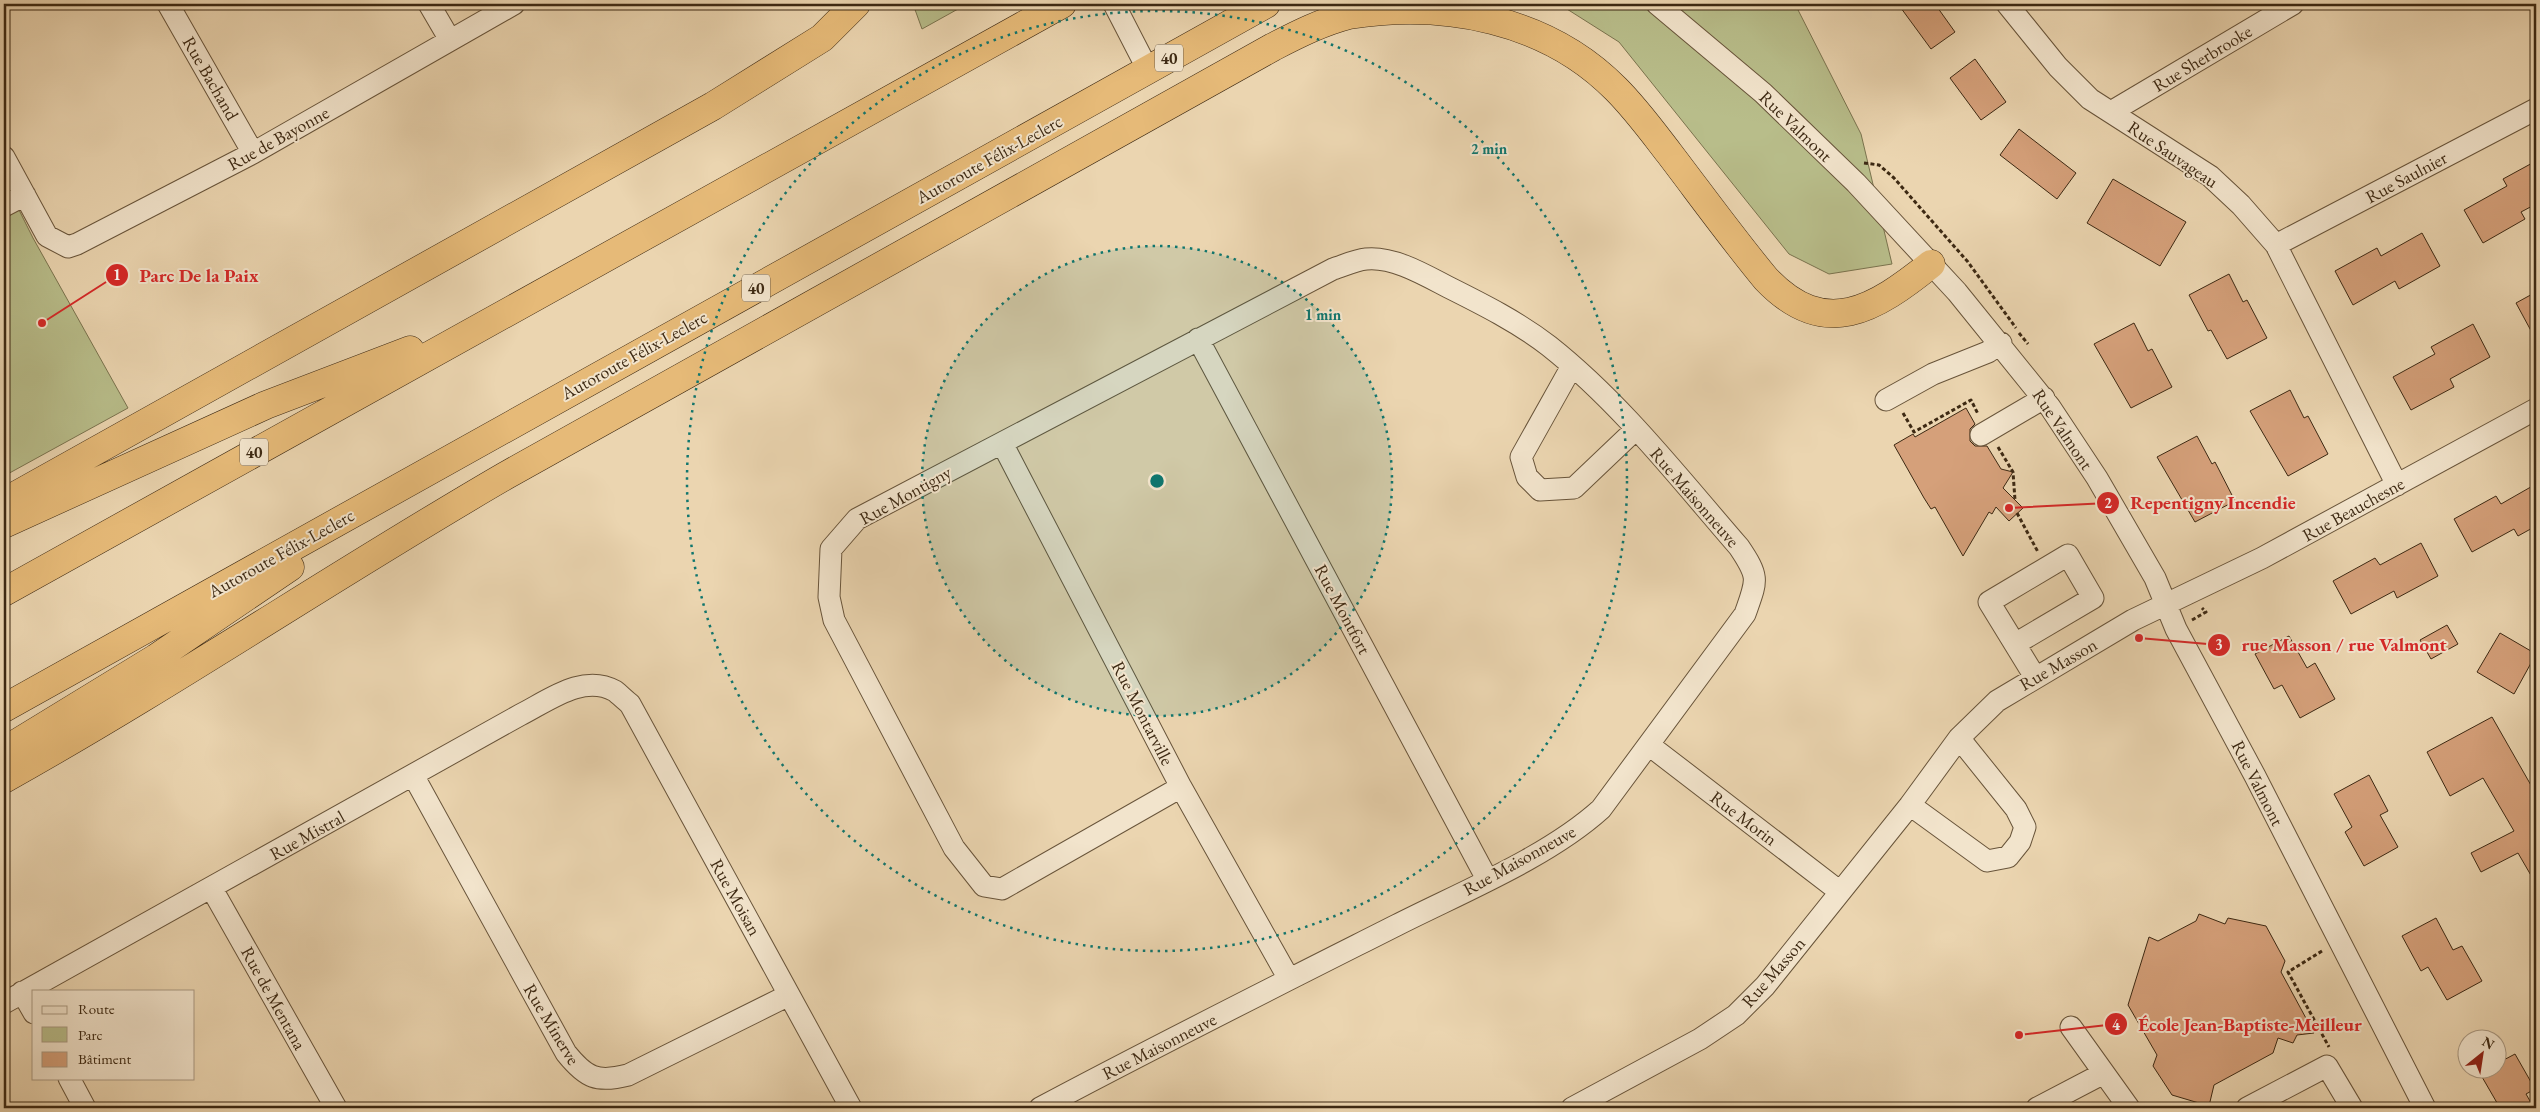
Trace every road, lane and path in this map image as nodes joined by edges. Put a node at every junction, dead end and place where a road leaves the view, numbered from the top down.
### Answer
1 (168, 4) edge
2 (429, 4) edge
3 (514, 4) edge
4 (856, 4) edge
5 (1062, 4) edge
6 (1114, 4) edge
7 (1266, 4) edge
8 (1657, 4) edge
9 (2007, 4) edge
10 (2293, 4) edge
11 (450, 40) junction
12 (1148, 70) junction
13 (2536, 109) edge
14 (2111, 112) junction
15 (253, 153) junction
16 (4, 157) edge
17 (25, 195) junction
18 (4, 206) edge
19 (2276, 245) junction
20 (1930, 264) junction
21 (1333, 270) joint
22 (504, 313) junction
23 (1198, 339) junction
24 (2000, 343) junction
25 (1572, 366) junction
26 (2044, 398) junction
27 (1886, 400) dead end
28 (1962, 404) dead end
29 (2536, 409) edge
30 (1906, 419) dead end
31 (1636, 429) junction
32 (1981, 435) dead end
33 (1002, 443) junction
34 (2004, 458) dead end
35 (442, 463) junction
36 (2397, 485) junction
37 (2015, 500) dead end
38 (4, 502) edge
39 (2018, 513) dead end
40 (4, 524) edge
41 (2035, 547) dead end
42 (4, 592) edge
43 (2166, 604) junction
44 (2015, 644) junction
45 (2035, 677) junction
46 (615, 691) joint
47 (4, 708) edge
48 (1959, 738) junction
49 (1649, 745) junction
50 (4, 751) edge
51 (413, 775) junction
52 (4, 779) edge
53 (1181, 787) junction
54 (1910, 805) junction
55 (1487, 880) junction
56 (212, 889) junction
57 (1840, 891) junction
58 (2325, 948) dead end
59 (1289, 980) junction
60 (22, 992) junction
61 (789, 994) junction
62 (4, 1003) edge
63 (32, 1010) edge
64 (2071, 1026) dead end
65 (2330, 1050) dead end
66 (2104, 1073) junction
67 (70, 1080) edge
68 (1053, 1105) edge
69 (85, 1108) edge
70 (336, 1108) edge
71 (851, 1108) edge
72 (1572, 1108) edge
73 (2036, 1108) edge
74 (2128, 1108) edge
75 (2247, 1108) edge
76 (2352, 1108) edge
77 (2425, 1108) edge

1 - 15 street, Rue Bachand
2 - 11 street
3 - 11 street, Rue de Bayonne
4 - 38 highway
5 - 22 highway, 40
6 - 12 street
7 - 12 highway, Autoroute Félix-Leclerc / 40
8 - 20 street, Rue Valmont
9 - 14 street, Rue Sauvageau
10 - 14 street, Rue Sherbrooke
11 - 15 street, Rue de Bayonne
12 - 35 highway, Autoroute Félix-Leclerc / 40
13 - 19 street, Rue Saulnier
14 - 19 street, Rue Sauvageau
15 - 17 street, Rue de Bayonne
16 - 17 street
17 - 18 street
19 - 36 street, Rue Sauvageau
20 - 24 street, Rue Valmont
20 - 52 highway
21 - 23 street, Rue Montigny
21 - 25 street, Rue Maisonneuve
22 - 40 highway
22 - 42 highway, 40
23 - 33 street, Rue Montigny
23 - 55 street, Rue Montfort
24 - 26 street, Rue Valmont
24 - 27 street
25 - 31 street, Rue Maisonneuve
25 - 31 street
26 - 32 street
26 - 43 street, Rue Valmont
28 - 30 path
29 - 36 street, Rue Beauchesne
31 - 49 street, Rue Maisonneuve
33 - 53 street, Rue Montarville
33 - 53 street, Rue Montigny
34 - 37 path
35 - 47 highway, Autoroute Félix-Leclerc / 40
35 - 50 highway
36 - 43 street, Rue Beauchesne
39 - 41 path
43 - 45 street, Rue Masson
43 - 77 street, Rue Valmont
44 - 44 street
44 - 45 street
45 - 48 street, Rue Masson
46 - 51 street, Rue Mistral
46 - 61 street, Rue Moisan
48 - 54 street, Rue Masson
48 - 54 street
49 - 55 street, Rue Maisonneuve
49 - 57 street, Rue Morin
51 - 56 street, Rue Mistral
51 - 61 street, Rue Minerve
53 - 59 street, Rue Montarville
54 - 57 street, Rue Masson
55 - 59 street, Rue Maisonneuve
56 - 60 street, Rue Mistral
56 - 70 street, Rue de Mentana
57 - 72 street, Rue Masson
58 - 65 path
59 - 68 street, Rue Maisonneuve
60 - 62 street, Rue Mistral
60 - 63 street
61 - 71 street, Rue Moisan
64 - 66 street
66 - 73 street
66 - 74 street
67 - 69 street
75 - 76 street

